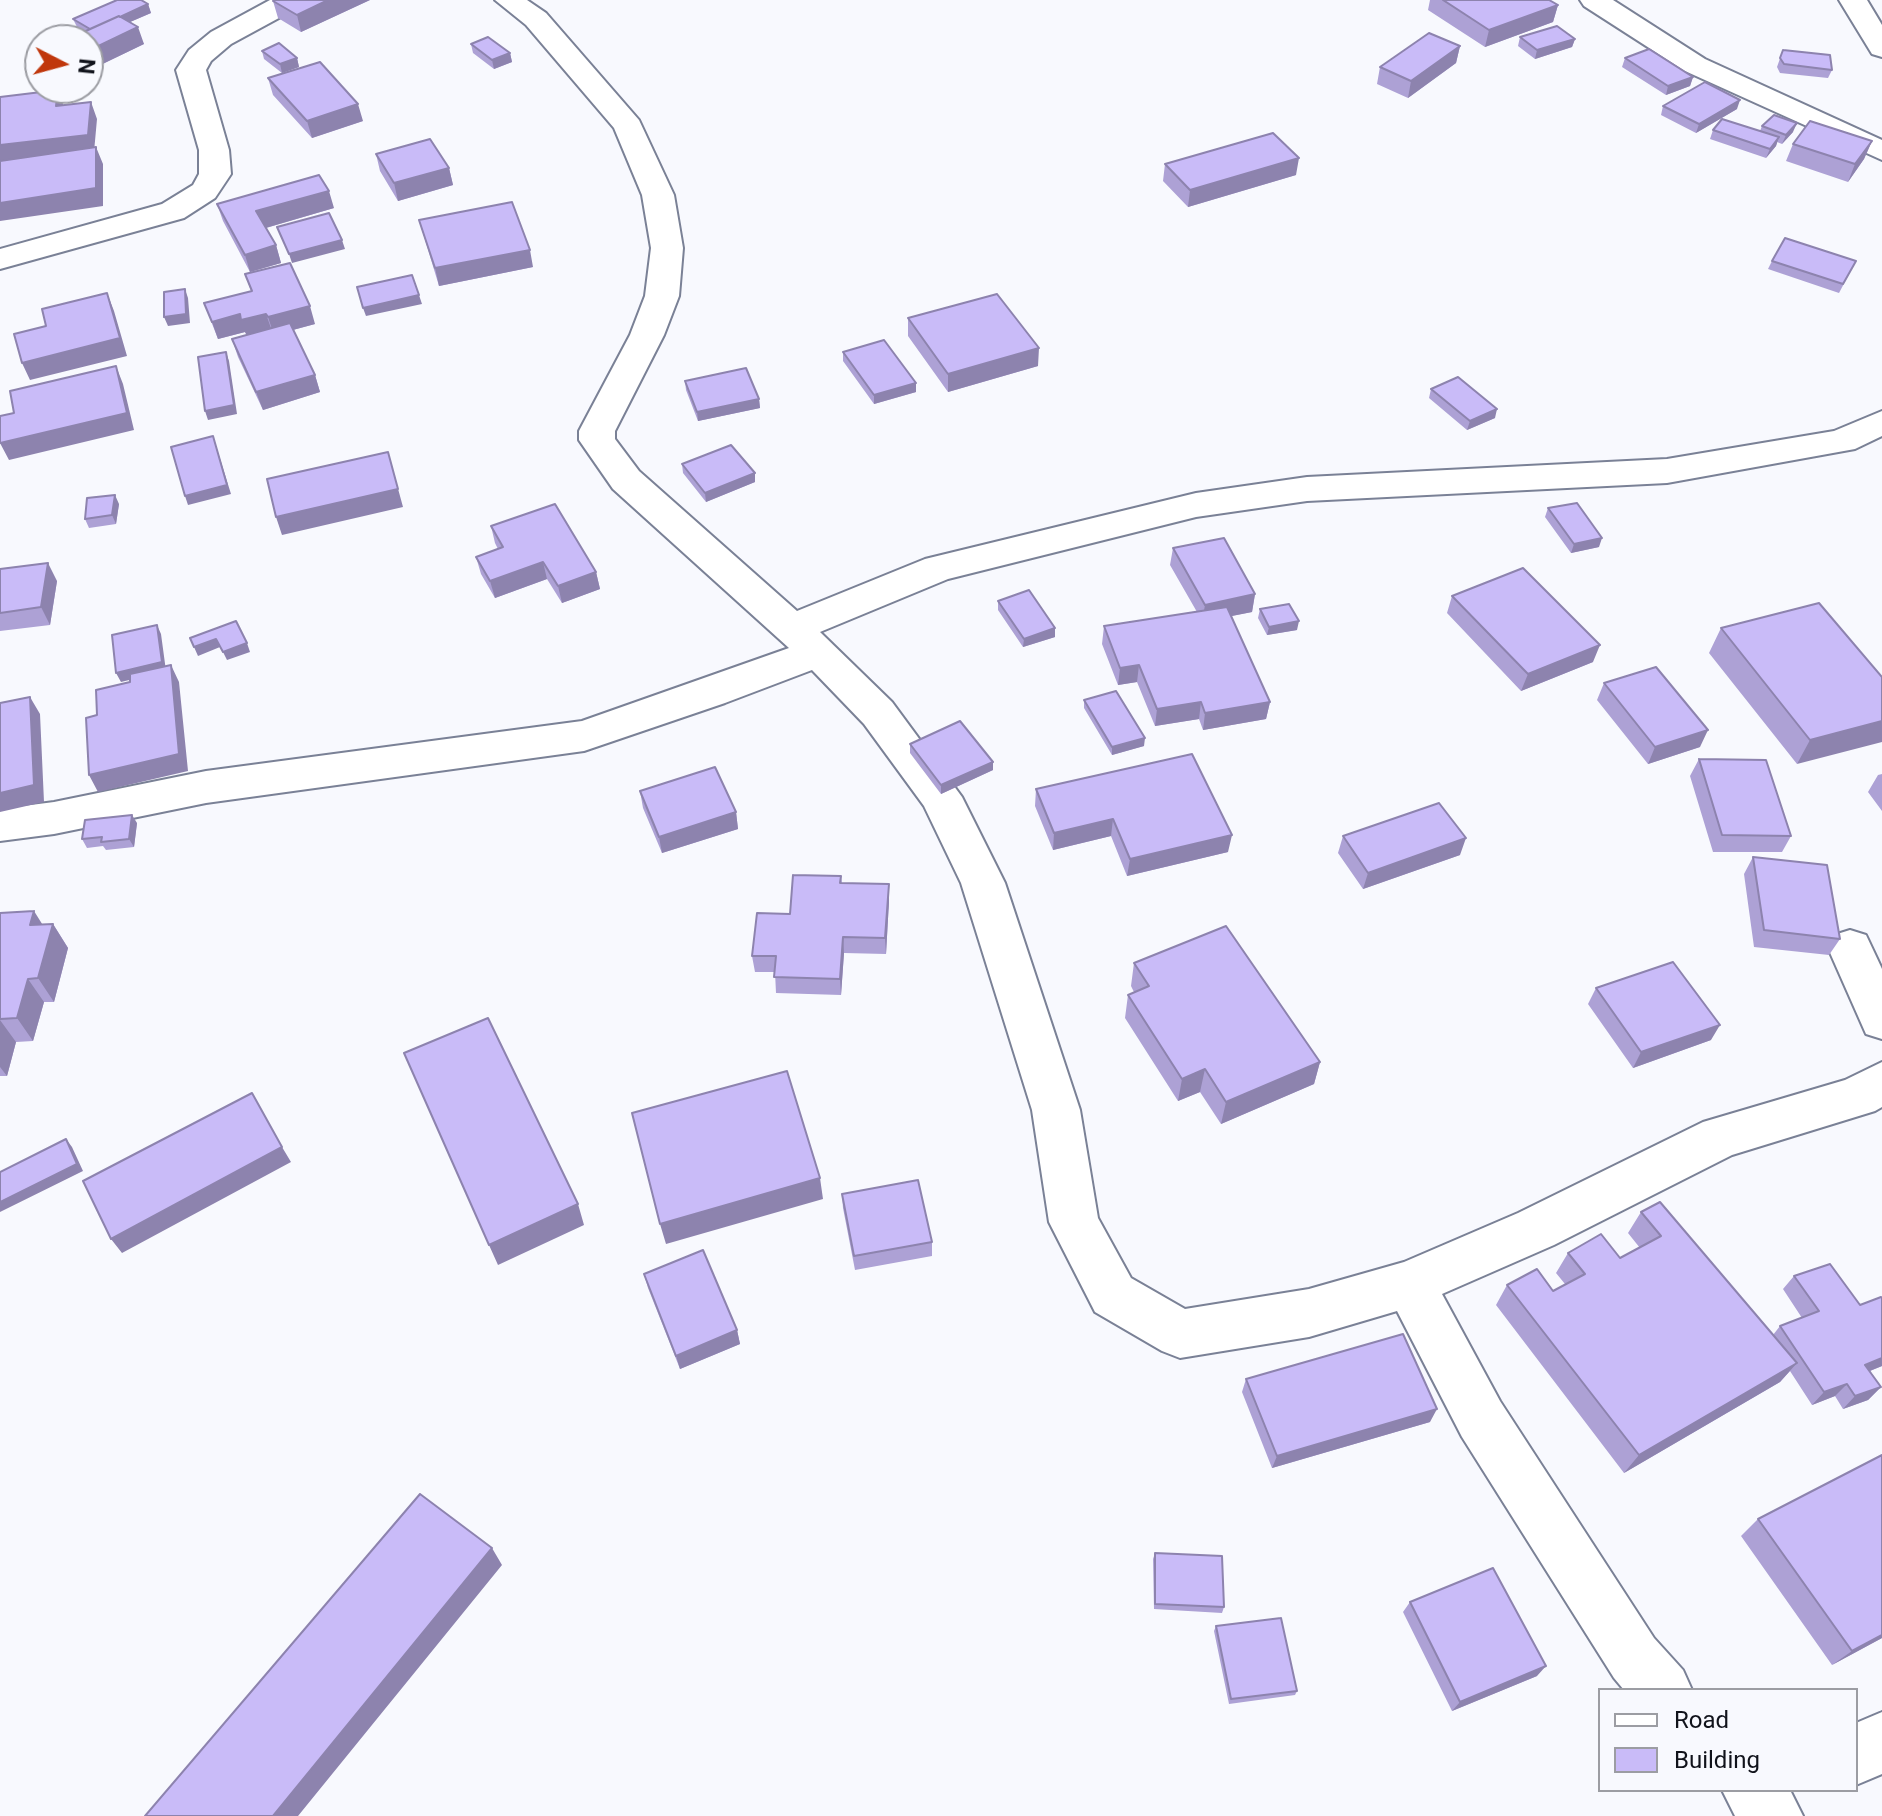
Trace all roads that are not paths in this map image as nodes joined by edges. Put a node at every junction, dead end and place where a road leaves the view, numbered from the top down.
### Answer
1 (291, 0) edge
2 (509, 0) edge
3 (1594, 0) edge
4 (1853, 0) edge
5 (1882, 48) edge
6 (1882, 151) edge
7 (0, 259) edge
8 (1882, 422) edge
9 (1842, 441) junction
10 (1882, 454) edge
11 (805, 640) junction
12 (0, 825) edge
13 (1850, 948) dead end
14 (1882, 1020) edge
15 (1882, 1082) edge
16 (1410, 1284) junction
17 (1661, 1688) edge
18 (1882, 1741) edge
19 (1858, 1755) edge
20 (1754, 1792) edge
21 (1773, 1816) edge

1 - 7 street
2 - 11 street
3 - 6 street
4 - 5 street
8 - 9 street
9 - 10 street
9 - 11 street
11 - 12 street
11 - 16 street
13 - 14 street
15 - 16 street
16 - 17 street
18 - 19 street
20 - 21 street

